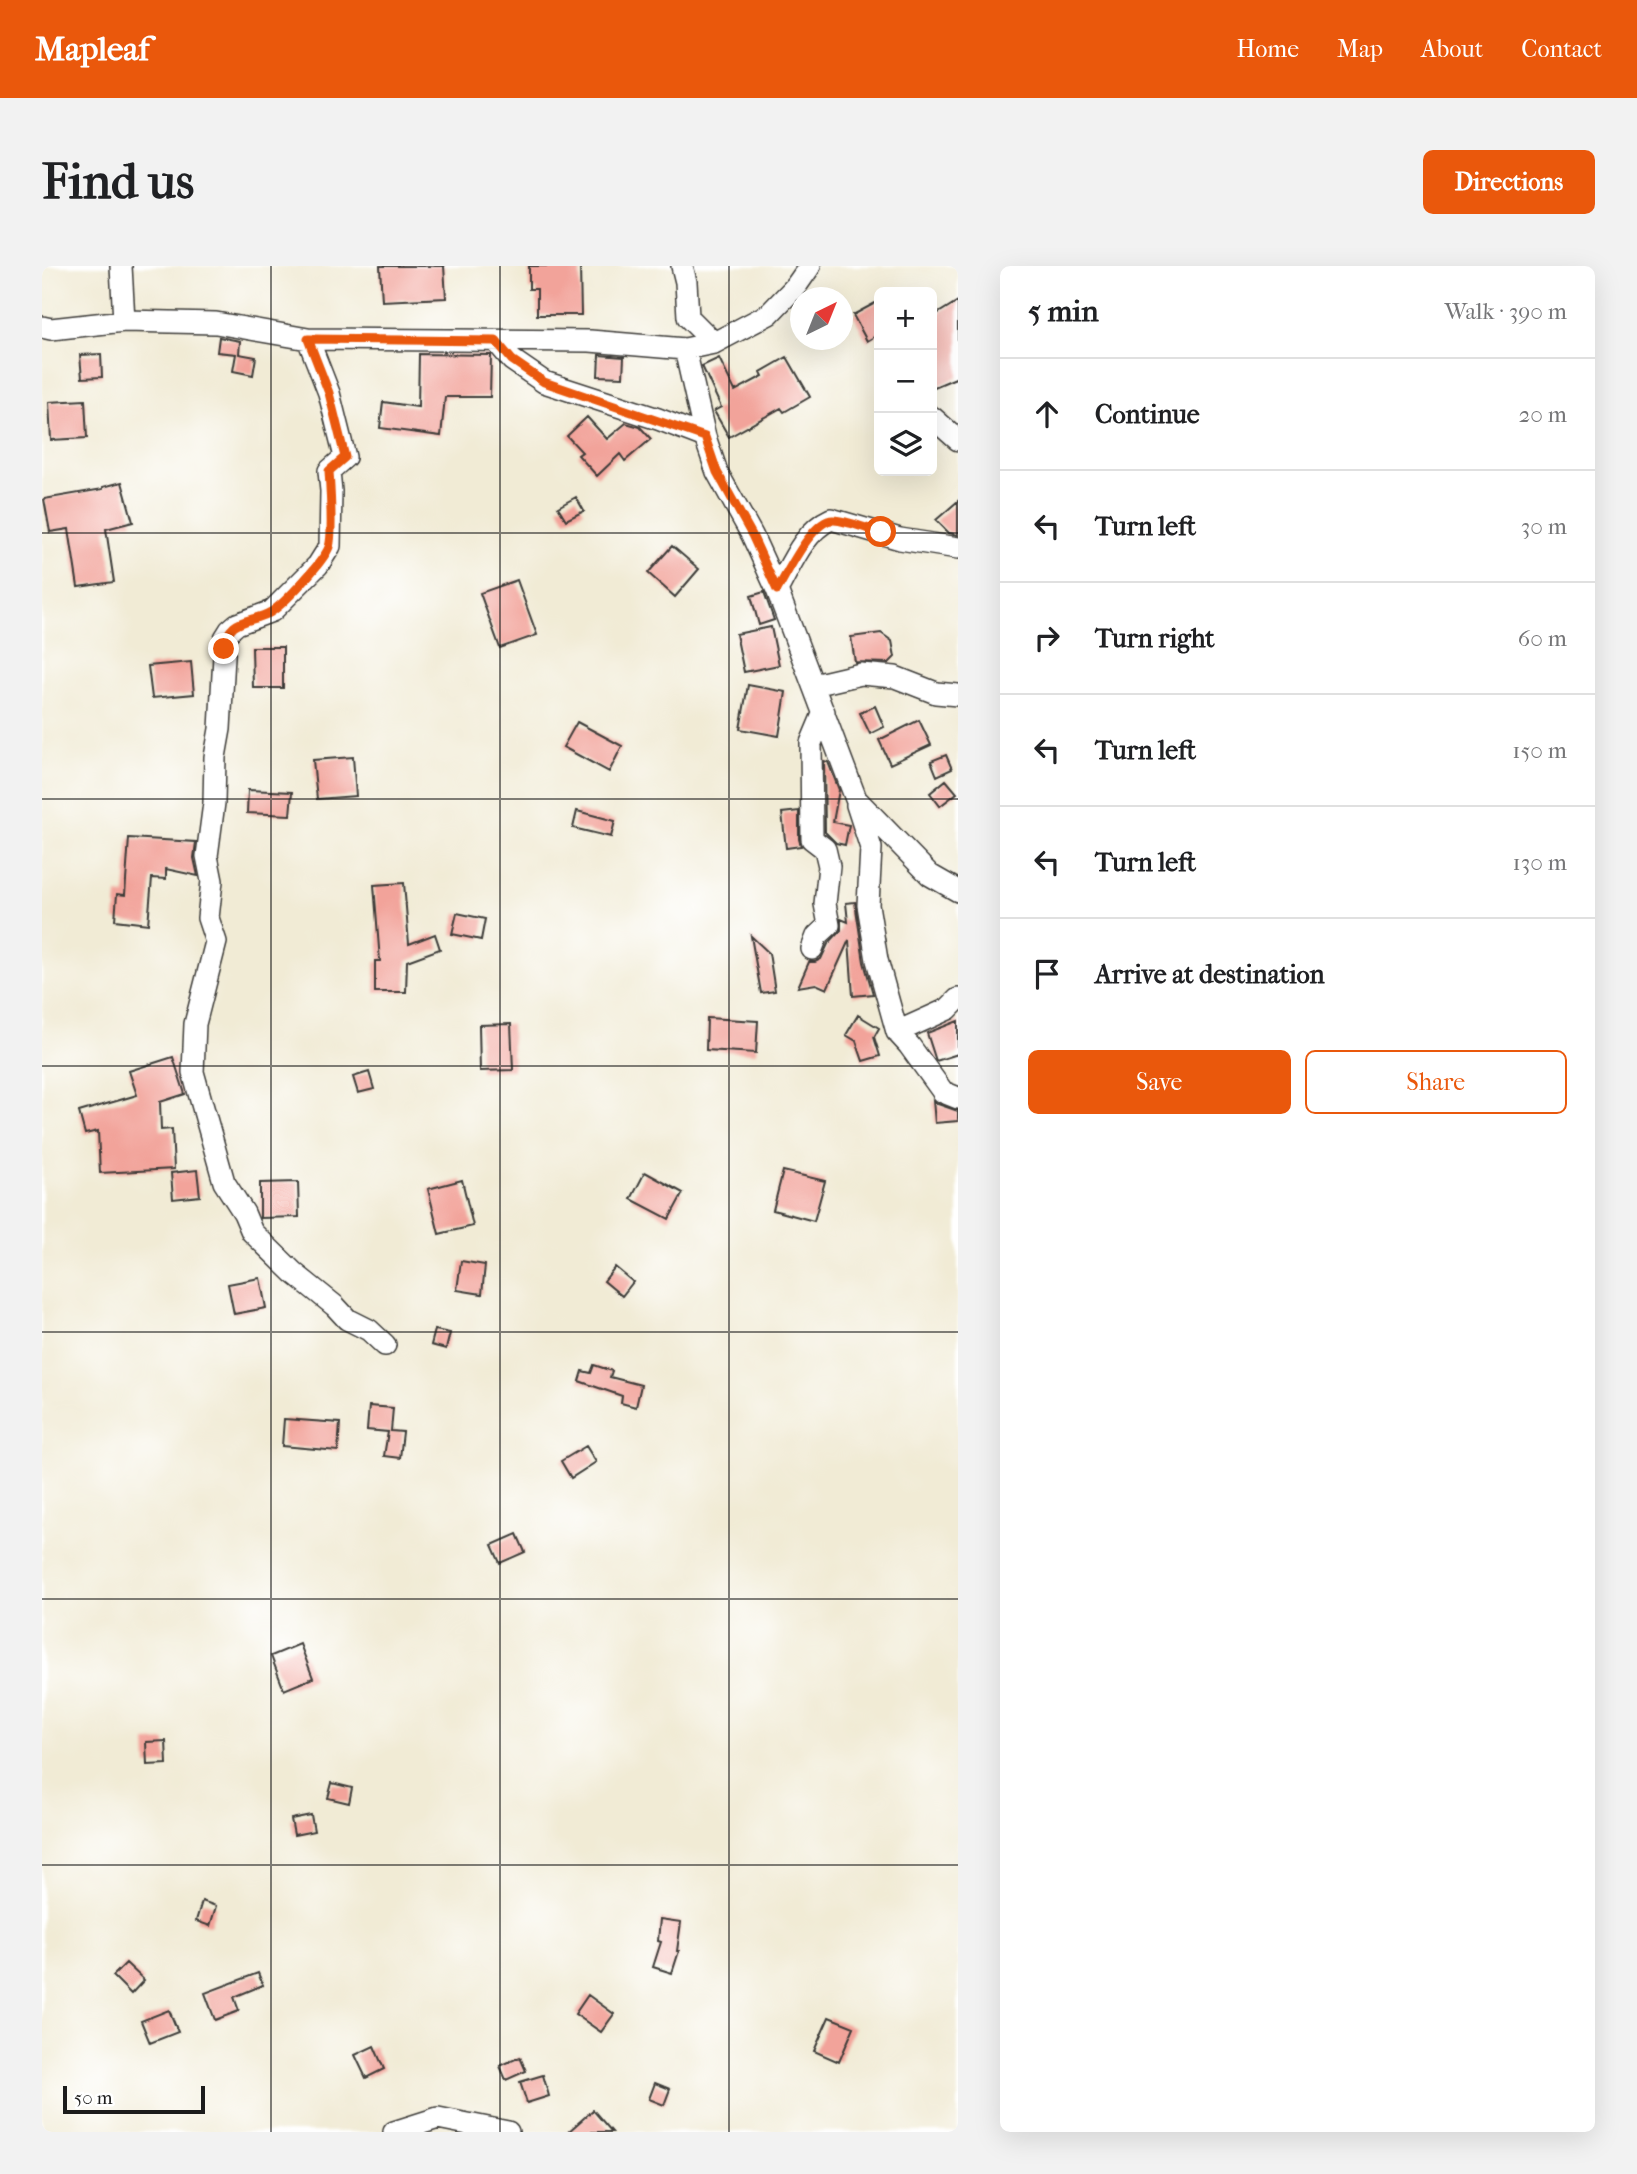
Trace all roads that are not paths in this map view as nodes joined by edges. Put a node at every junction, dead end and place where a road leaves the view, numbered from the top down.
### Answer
1 (121, 266) edge
2 (682, 266) edge
3 (810, 266) edge
4 (124, 321) junction
5 (42, 327) edge
6 (308, 339) junction
7 (496, 341) junction
8 (714, 343) junction
9 (685, 349) junction
10 (937, 421) edge
11 (705, 437) junction
12 (958, 440) edge
13 (958, 548) edge
14 (777, 590) junction
15 (814, 685) junction
16 (958, 695) edge
17 (824, 712) junction
18 (856, 799) junction
19 (958, 891) edge
20 (812, 949) dead end
21 (958, 999) edge
22 (897, 1032) junction
23 (958, 1098) edge
24 (385, 1345) dead end
25 (394, 2132) edge
26 (508, 2132) edge

1 - 4 street
2 - 8 street
3 - 8 street
4 - 5 street
4 - 6 street
6 - 7 street
6 - 24 street
7 - 9 street
7 - 11 street
8 - 9 street
9 - 11 street
10 - 12 street
11 - 14 street
13 - 14 street
14 - 15 street
15 - 16 street
15 - 17 street
17 - 18 street
17 - 20 street
18 - 19 street
18 - 22 street
21 - 22 street
22 - 23 street
25 - 26 street

